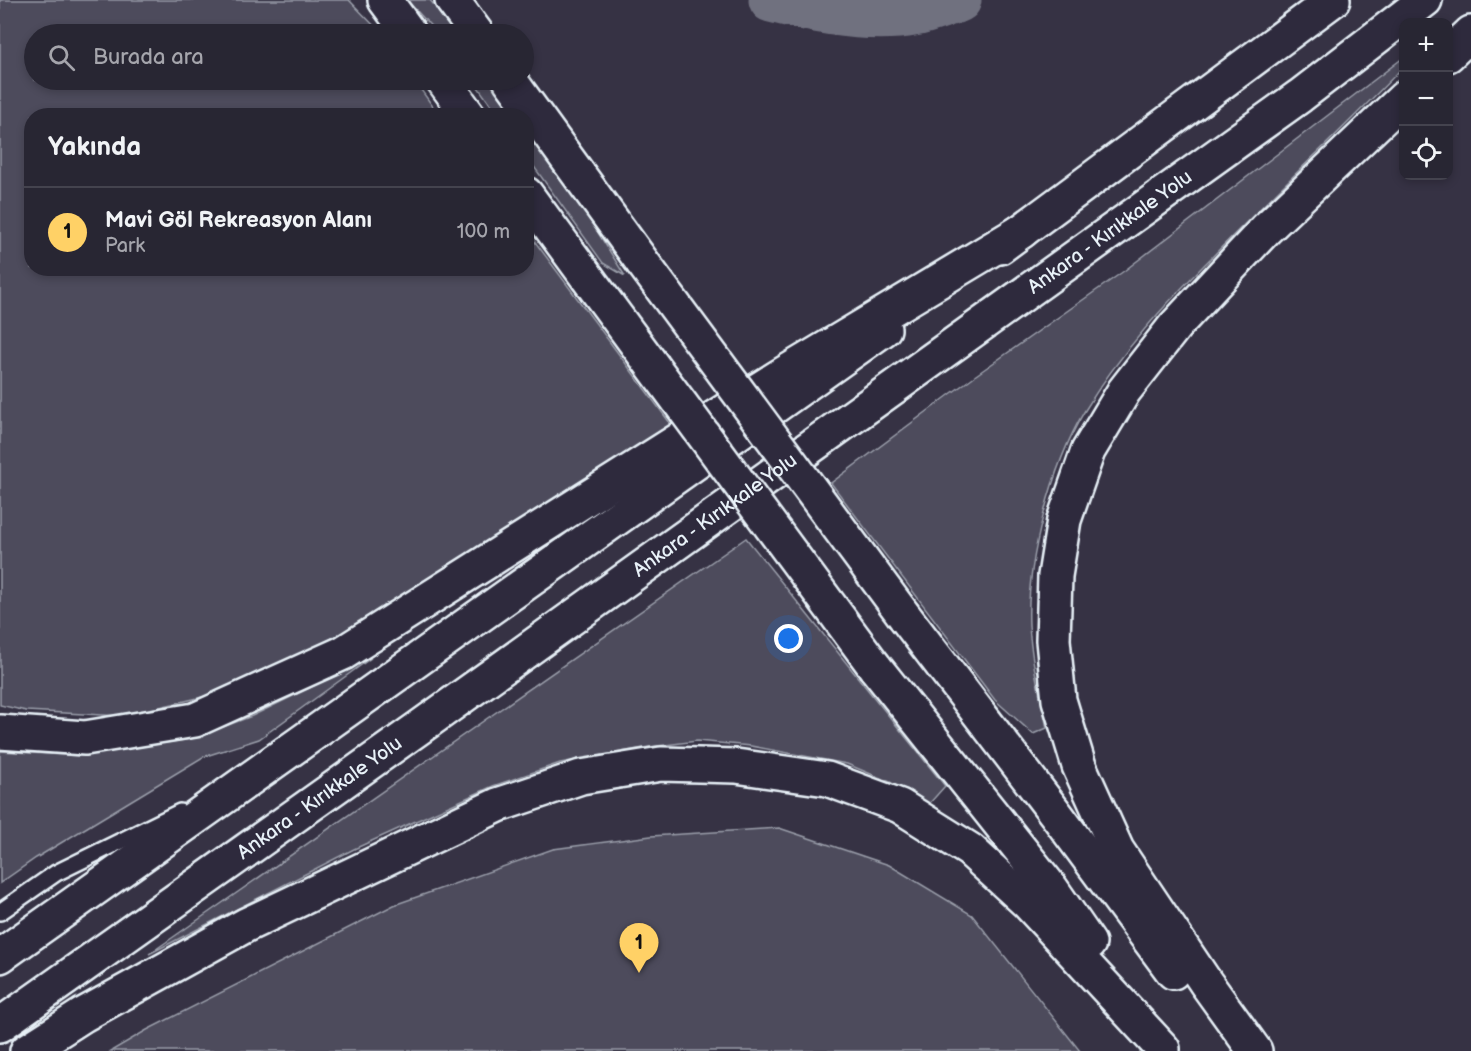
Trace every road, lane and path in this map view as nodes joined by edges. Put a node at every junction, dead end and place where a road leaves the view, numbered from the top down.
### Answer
1 (385, 0) edge
2 (452, 0) edge
3 (1333, 0) edge
4 (1425, 0) edge
5 (403, 24) edge
6 (470, 24) edge
7 (1471, 33) edge
8 (1453, 51) edge
9 (450, 90) edge
10 (517, 90) edge
11 (1399, 103) edge
12 (463, 108) edge
13 (530, 108) edge
14 (534, 113) edge
15 (534, 205) edge
16 (1022, 231) junction
17 (0, 732) edge
18 (256, 774) junction
19 (0, 912) edge
20 (0, 956) edge
21 (0, 1025) edge
22 (1164, 1050) edge
23 (27, 1051) edge
24 (1231, 1051) edge
25 (1255, 1051) edge

1 - 5 highway
2 - 6 highway
3 - 16 highway
4 - 21 highway, Ankara - Kırıkkale Yolu
7 - 8 highway
9 - 12 highway
10 - 13 highway, bridge
11 - 25 highway
14 - 24 highway, bridge
15 - 22 highway, bridge
16 - 17 highway
16 - 18 highway
18 - 19 lane
18 - 20 highway
22 - 23 highway

